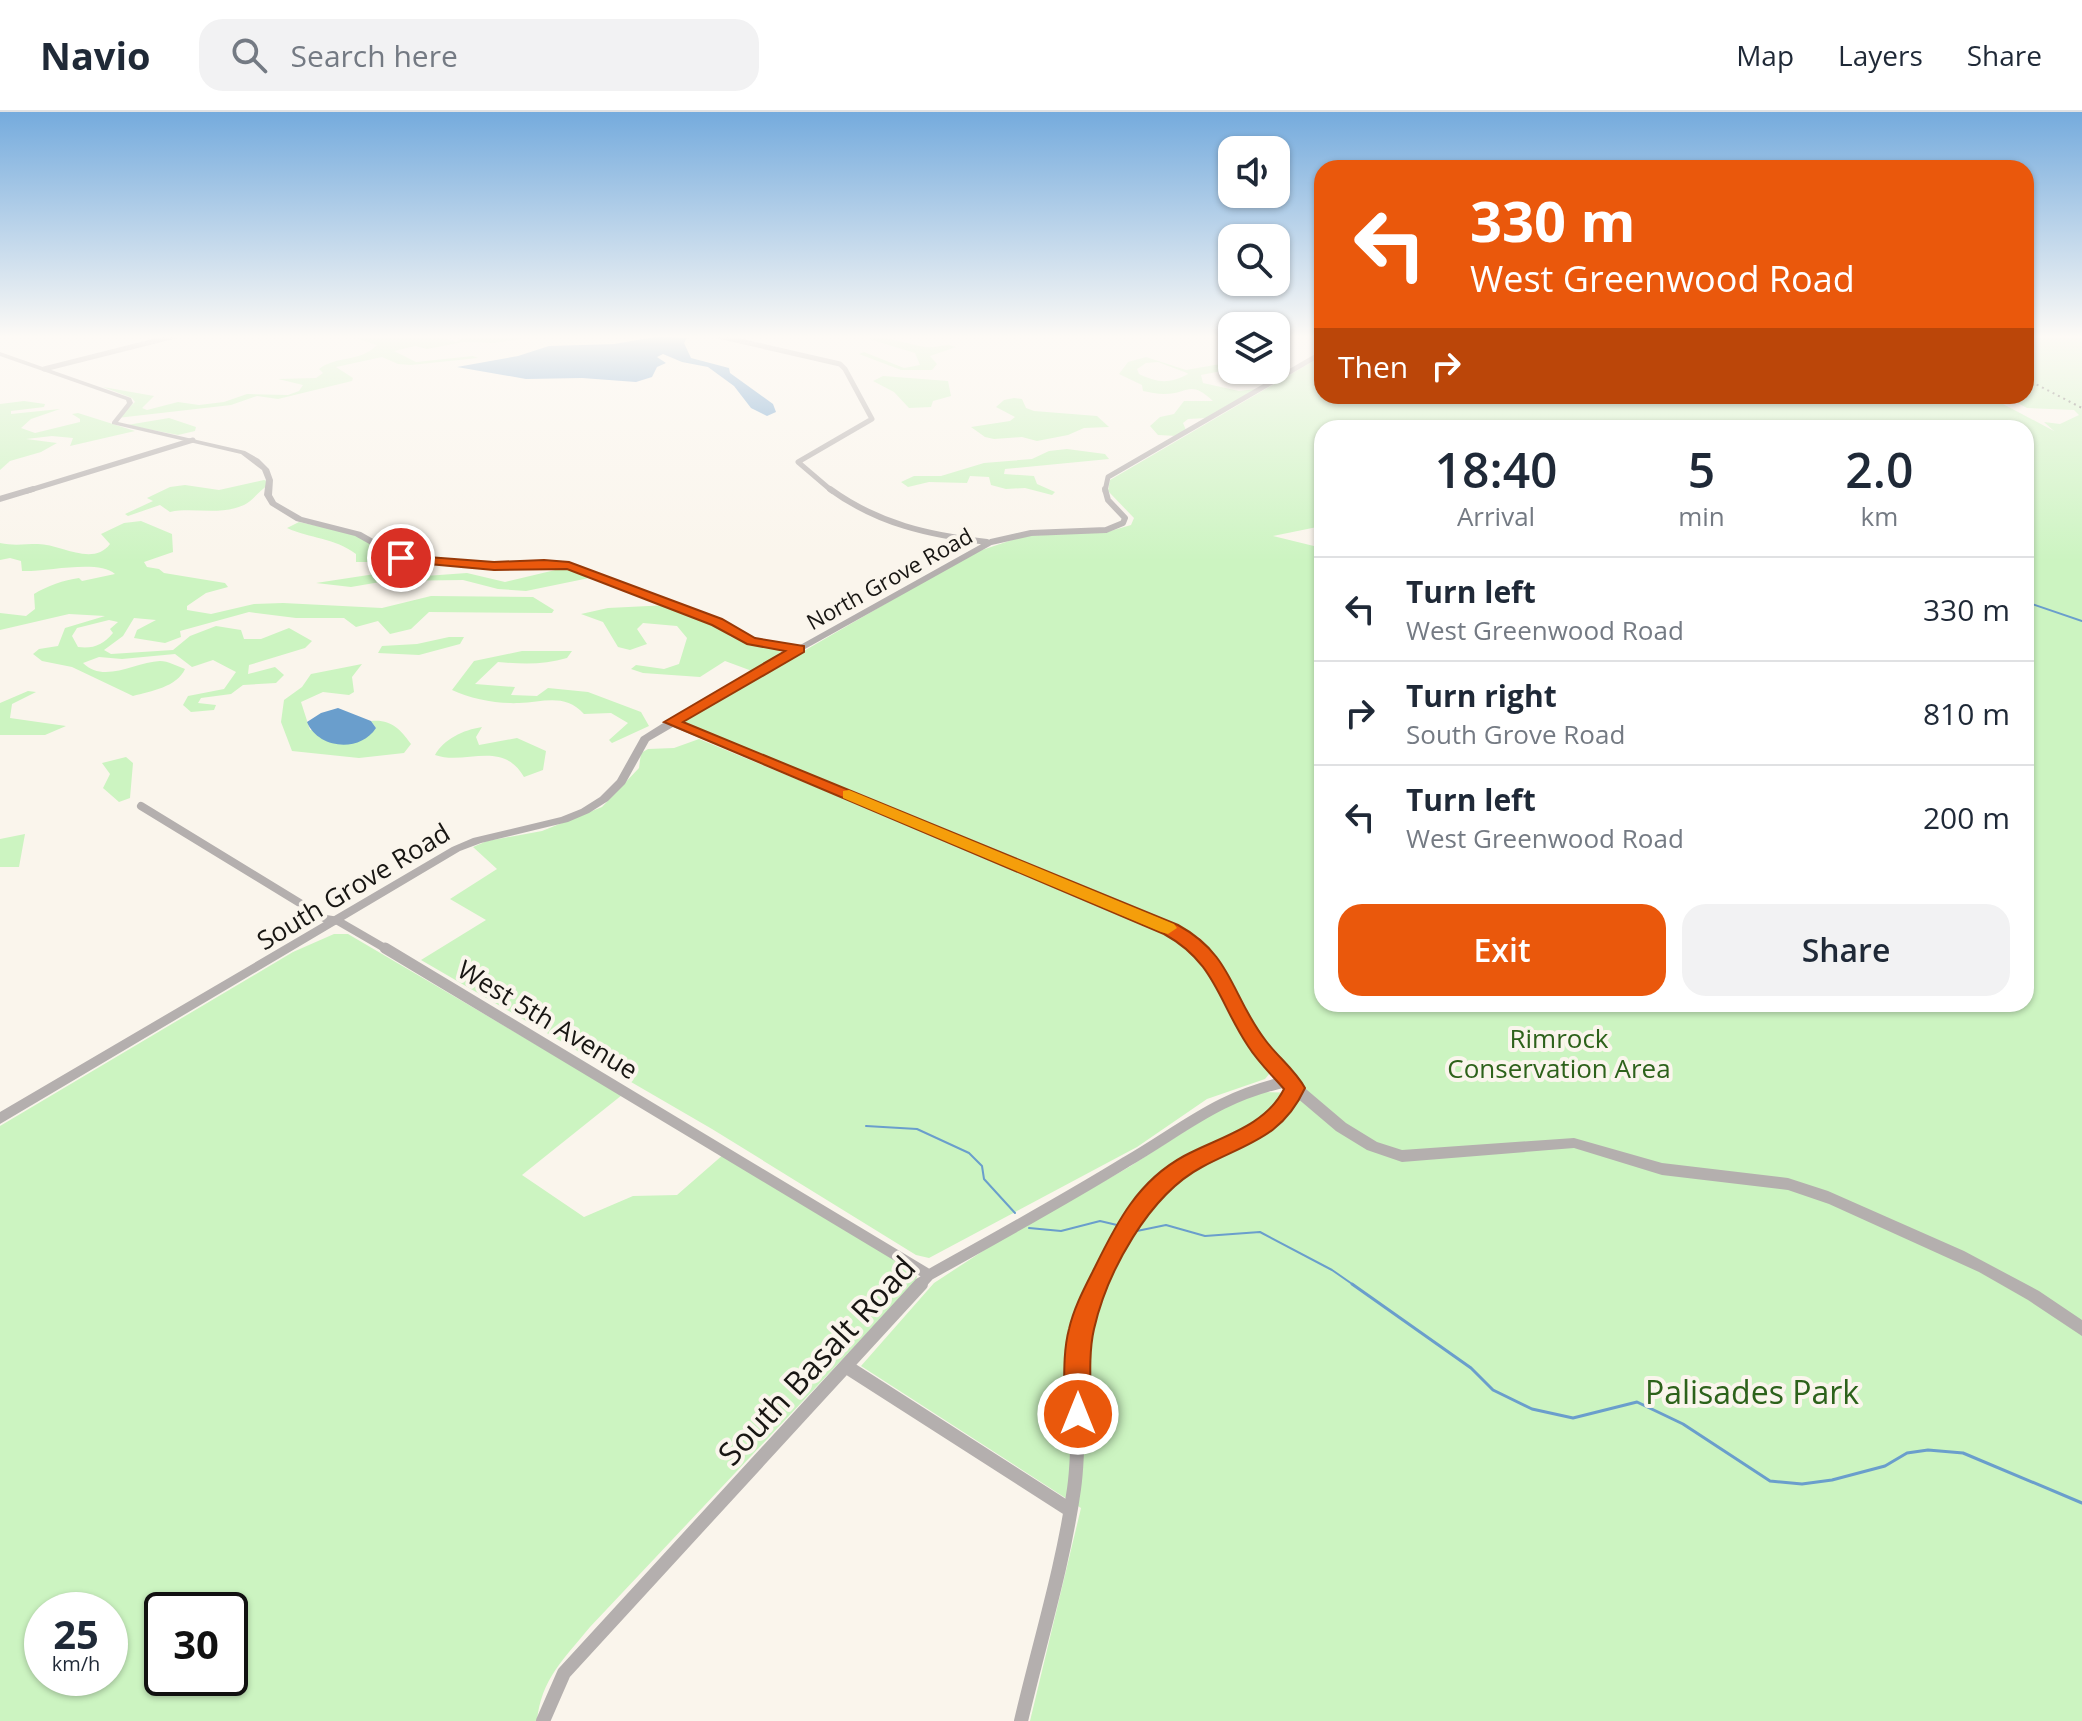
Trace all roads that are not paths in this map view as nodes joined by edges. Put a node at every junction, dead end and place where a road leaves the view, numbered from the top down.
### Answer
1 (122, 411) edge
2 (866, 411) edge
3 (1222, 411) edge
4 (193, 440) junction
5 (0, 499) edge
6 (991, 542) junction
7 (799, 649) junction
8 (671, 722) junction
9 (141, 806) dead end
10 (338, 921) junction
11 (1292, 1085) junction
12 (0, 1119) edge
13 (929, 1275) junction
14 (2082, 1329) edge
15 (847, 1367) junction
16 (1070, 1510) junction
17 (543, 1721) edge
18 (1021, 1721) edge

1 - 4 street
2 - 6 street
3 - 6 street, North Grove Road
4 - 5 street
4 - 7 street
6 - 7 street, North Grove Road
7 - 8 street, South Grove Road
8 - 10 street, South Grove Road
8 - 11 street
9 - 10 street, West 5th Avenue
10 - 12 street, South Grove Road
10 - 13 street, West 5th Avenue
11 - 13 street, South Basalt Road
11 - 14 street
11 - 16 street
13 - 15 street, South Basalt Road
15 - 16 street
15 - 17 street, South Basalt Road
16 - 18 street

